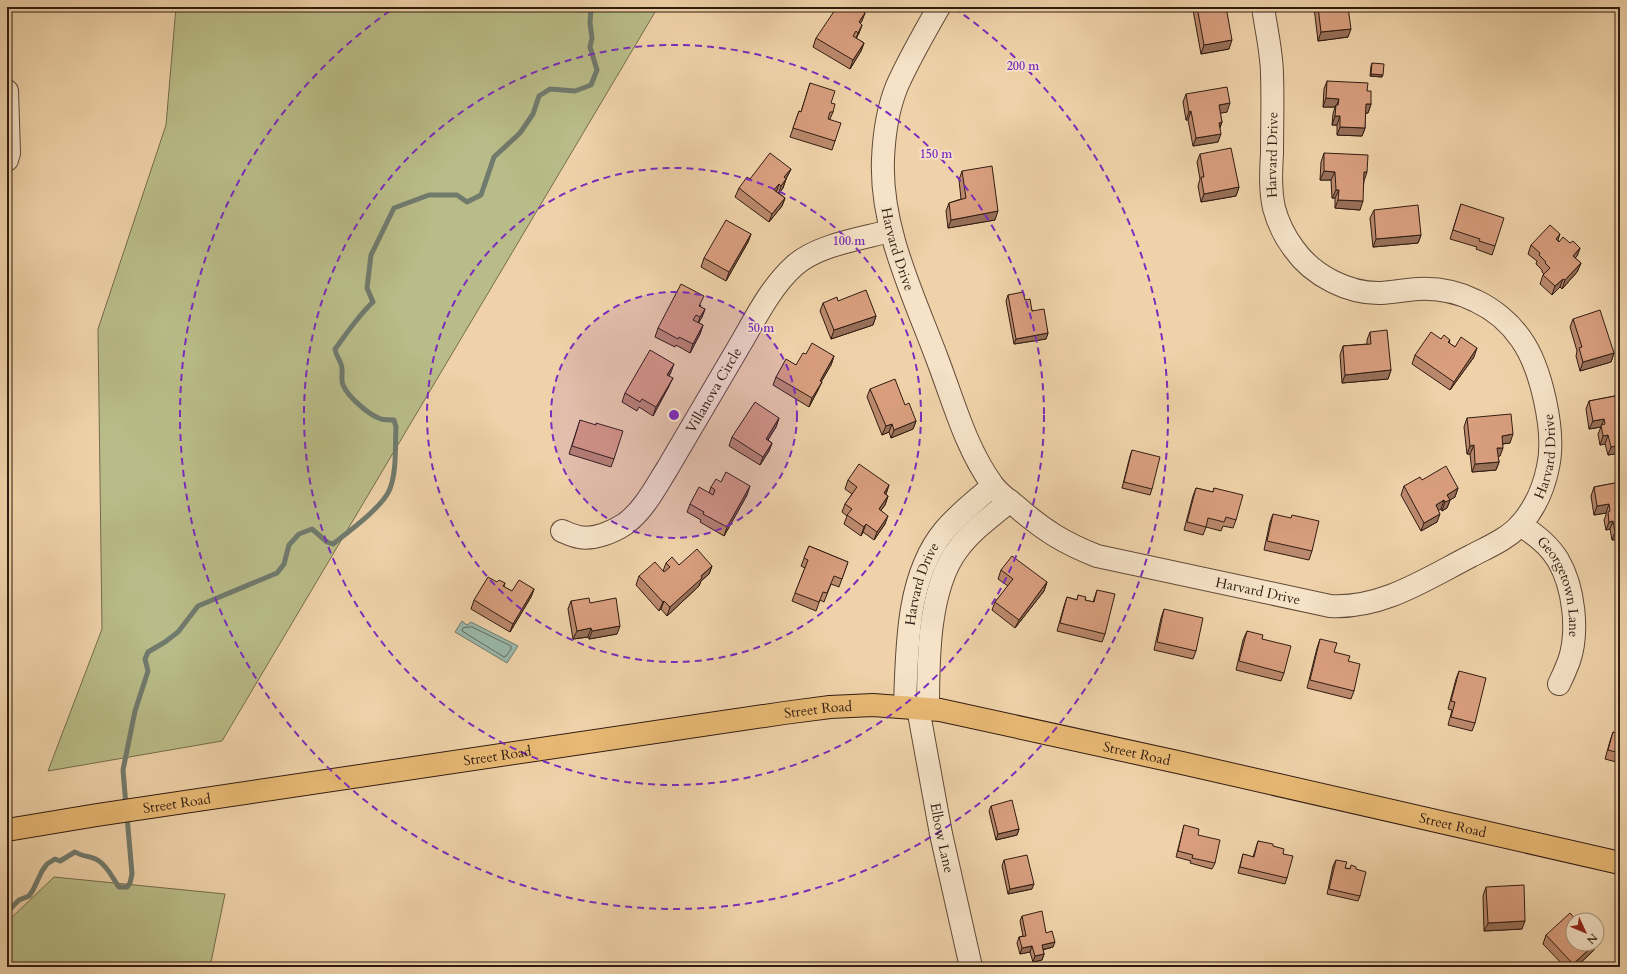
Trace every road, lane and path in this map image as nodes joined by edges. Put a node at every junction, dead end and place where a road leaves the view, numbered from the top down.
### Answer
1 (939, 7) edge
2 (1263, 7) edge
3 (7, 91) edge
4 (7, 160) edge
5 (890, 231) junction
6 (993, 486) junction
7 (1010, 501) junction
8 (1520, 525) junction
9 (562, 531) dead end
10 (920, 574) junction
11 (940, 583) junction
12 (1559, 684) dead end
13 (917, 708) junction
14 (7, 830) edge
15 (1620, 863) edge
16 (971, 967) edge

1 - 5 street, Harvard Drive
2 - 8 street, Harvard Drive
3 - 4 street
5 - 6 street, Harvard Drive
5 - 9 street, Villanova Circle
6 - 7 street, Harvard Drive
6 - 10 street, Harvard Drive
7 - 8 street, Harvard Drive
7 - 11 street, Harvard Drive
8 - 12 street, Georgetown Lane
10 - 11 street
10 - 13 street, Harvard Drive
11 - 13 street, Harvard Drive
13 - 14 main road, Street Road
13 - 15 main road, Street Road
13 - 16 street, Elbow Lane

